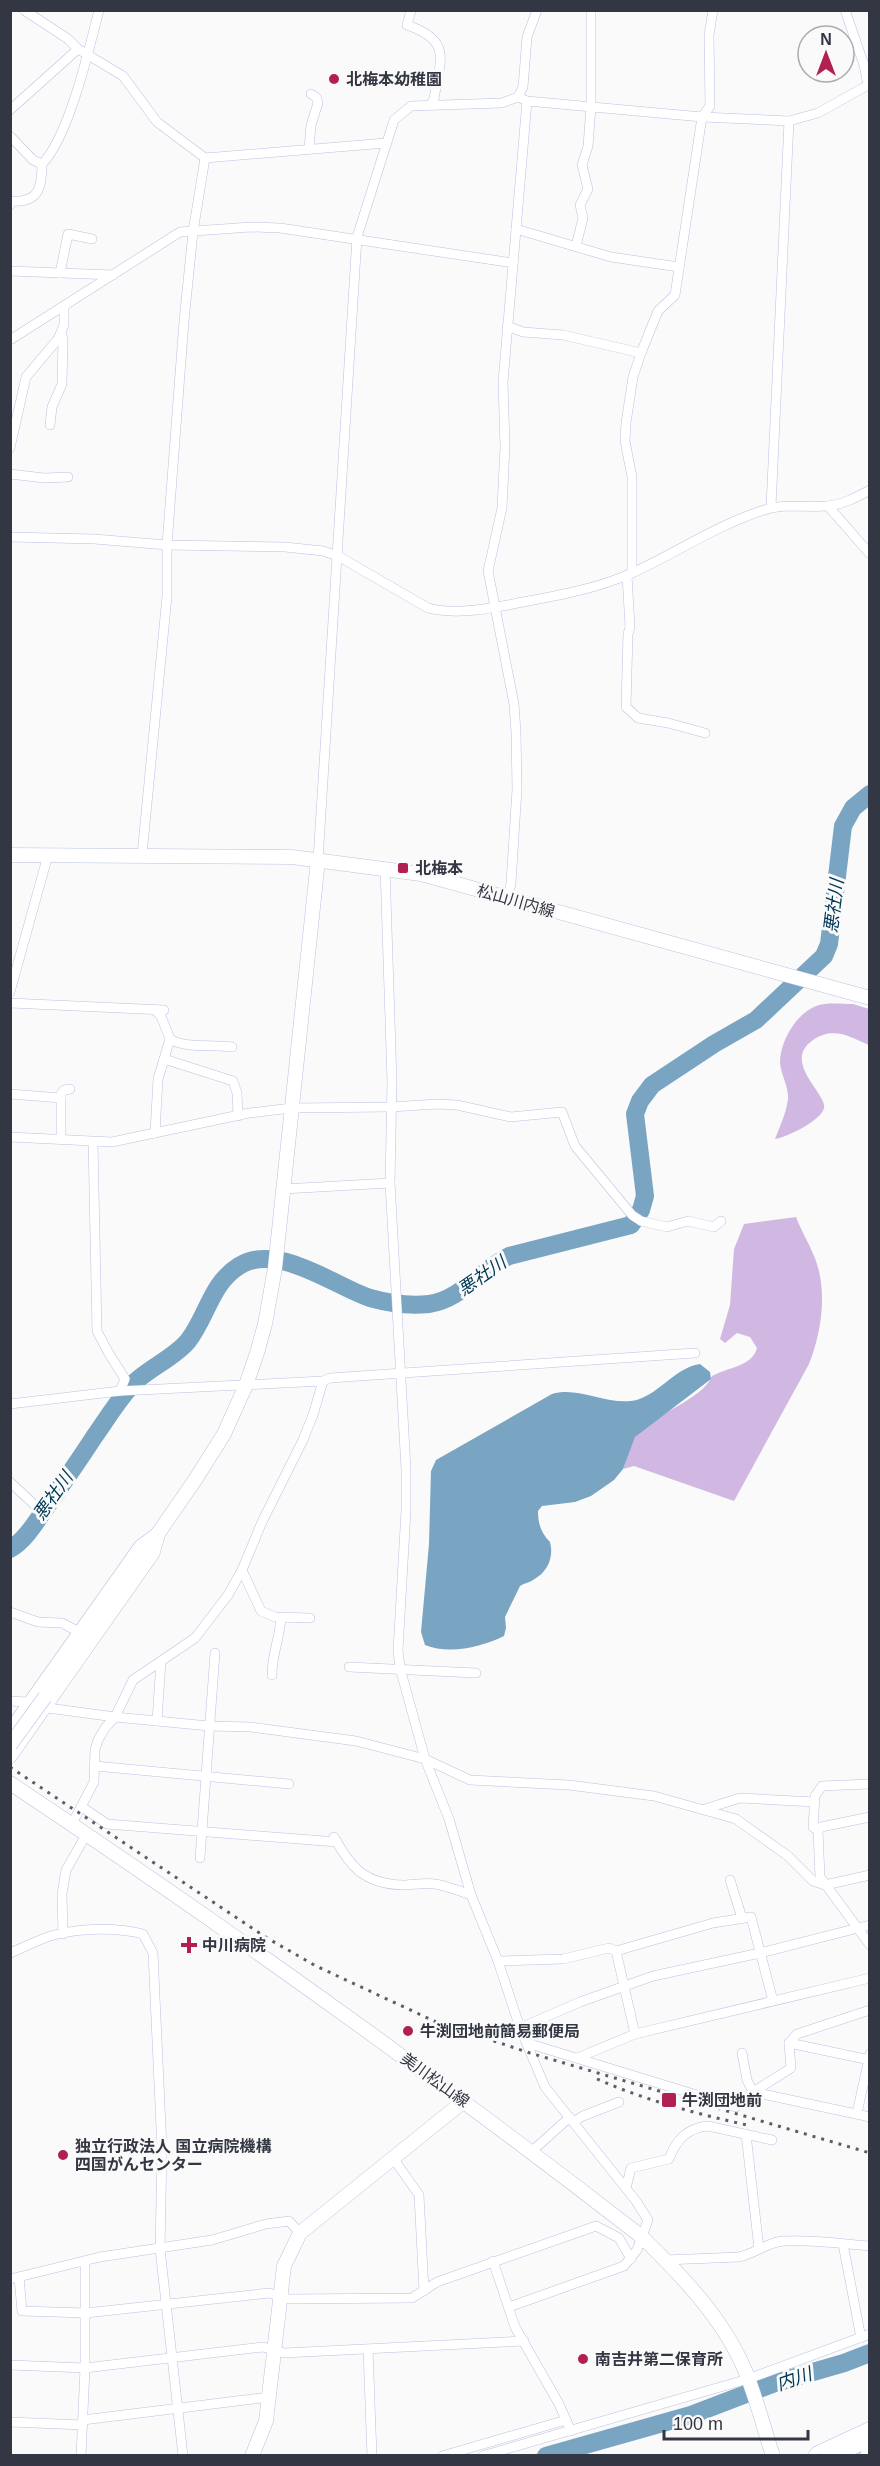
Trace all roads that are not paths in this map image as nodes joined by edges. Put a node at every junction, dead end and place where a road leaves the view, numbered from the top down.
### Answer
1 (24, 10) edge
2 (99, 10) edge
3 (411, 10) edge
4 (537, 10) edge
5 (591, 10) edge
6 (713, 10) edge
7 (845, 10) edge
8 (78, 49) junction
9 (87, 55) junction
10 (869, 85) edge
11 (311, 94) dead end
12 (523, 99) junction
13 (431, 104) junction
14 (591, 107) junction
15 (10, 110) edge
16 (702, 117) junction
17 (789, 121) junction
18 (10, 136) edge
19 (386, 143) junction
20 (309, 149) junction
21 (205, 158) junction
22 (42, 164) junction
23 (10, 205) edge
24 (516, 229) junction
25 (192, 232) junction
26 (357, 237) junction
27 (92, 239) dead end
28 (576, 246) junction
29 (513, 263) junction
30 (679, 267) junction
31 (10, 271) edge
32 (60, 273) junction
33 (113, 275) junction
34 (64, 306) junction
35 (507, 326) junction
36 (61, 333) junction
37 (10, 340) edge
38 (641, 353) junction
39 (50, 425) dead end
40 (10, 448) edge
41 (10, 474) edge
42 (68, 477) dead end
43 (870, 490) edge
44 (828, 506) junction
45 (771, 507) junction
46 (10, 537) edge
47 (167, 545) junction
48 (870, 554) edge
49 (338, 556) junction
50 (629, 574) junction
51 (497, 607) junction
52 (705, 733) dead end
53 (10, 855) edge
54 (48, 855) junction
55 (142, 855) junction
56 (318, 860) junction
57 (385, 867) junction
58 (508, 899) junction
59 (10, 992) edge
60 (870, 998) edge
61 (10, 1003) edge
62 (170, 1039) junction
63 (232, 1047) dead end
64 (164, 1059) junction
65 (70, 1089) dead end
66 (10, 1094) edge
67 (61, 1098) junction
68 (391, 1107) junction
69 (292, 1108) junction
70 (238, 1116) junction
71 (155, 1133) junction
72 (10, 1137) edge
73 (61, 1140) junction
74 (93, 1142) junction
75 (390, 1184) junction
76 (283, 1189) junction
77 (721, 1221) dead end
78 (694, 1353) dead end
79 (401, 1374) junction
80 (323, 1381) junction
81 (246, 1385) junction
82 (122, 1391) junction
83 (10, 1404) edge
84 (10, 1482) edge
85 (39, 1509) dead end
86 (162, 1528) junction
87 (242, 1570) junction
88 (10, 1612) edge
89 (281, 1617) junction
90 (310, 1618) dead end
91 (77, 1631) junction
92 (215, 1653) dead end
93 (161, 1661) junction
94 (349, 1666) dead end
95 (400, 1668) junction
96 (476, 1673) dead end
97 (272, 1675) dead end
98 (10, 1701) edge
99 (28, 1702) junction
100 (47, 1702) junction
101 (115, 1717) junction
102 (157, 1721) junction
103 (209, 1726) junction
104 (10, 1728) edge
105 (26, 1739) junction
106 (10, 1745) edge
107 (425, 1759) junction
108 (11, 1760) edge
109 (94, 1766) junction
110 (206, 1776) junction
111 (10, 1783) edge
112 (289, 1784) dead end
113 (870, 1784) edge
114 (814, 1802) junction
115 (82, 1807) junction
116 (705, 1809) junction
117 (870, 1817) edge
118 (72, 1824) junction
119 (202, 1831) junction
120 (818, 1831) junction
121 (86, 1835) junction
122 (200, 1858) dead end
123 (870, 1875) edge
124 (730, 1880) dead end
125 (825, 1885) junction
126 (471, 1895) junction
127 (742, 1918) junction
128 (870, 1925) edge
129 (856, 1928) junction
130 (63, 1934) junction
131 (870, 1945) edge
132 (616, 1951) junction
133 (10, 1953) edge
134 (760, 1953) junction
135 (498, 1961) junction
136 (870, 1978) edge
137 (625, 1985) junction
138 (772, 2001) junction
139 (870, 2010) edge
140 (520, 2028) junction
141 (635, 2034) junction
142 (527, 2043) junction
143 (789, 2043) junction
144 (742, 2053) dead end
145 (577, 2058) junction
146 (869, 2058) edge
147 (753, 2092) junction
148 (464, 2101) junction
149 (619, 2102) dead end
150 (857, 2113) junction
151 (870, 2117) edge
152 (572, 2120) junction
153 (746, 2134) junction
154 (772, 2140) dead end
155 (531, 2152) junction
156 (393, 2158) junction
157 (626, 2188) junction
158 (300, 2233) junction
159 (642, 2237) junction
160 (843, 2244) junction
161 (870, 2246) edge
162 (160, 2249) junction
163 (759, 2249) junction
164 (631, 2259) junction
165 (665, 2260) junction
166 (85, 2261) junction
167 (493, 2261) junction
168 (15, 2278) edge
169 (424, 2291) junction
170 (279, 2295) junction
171 (166, 2305) junction
172 (509, 2307) junction
173 (86, 2313) junction
174 (865, 2336) edge
175 (524, 2341) junction
176 (368, 2349) junction
177 (274, 2350) junction
178 (172, 2356) junction
179 (10, 2365) edge
180 (85, 2368) junction
181 (749, 2380) junction
182 (269, 2397) junction
183 (177, 2407) junction
184 (566, 2420) junction
185 (10, 2422) edge
186 (83, 2422) junction
187 (870, 2426) edge
188 (571, 2431) junction
189 (870, 2439) edge
190 (81, 2456) edge
191 (183, 2456) edge
192 (252, 2456) edge
193 (372, 2456) edge
194 (442, 2456) edge
195 (482, 2456) edge
196 (773, 2456) edge
197 (812, 2456) edge
198 (829, 2456) edge

1 - 8 street
2 - 9 street
3 - 13 street
4 - 12 street
5 - 14 street
6 - 16 street
7 - 10 street
8 - 9 street
8 - 15 street
9 - 21 street
9 - 22 street
10 - 17 street
11 - 20 street
12 - 13 street
12 - 14 street
12 - 24 street
13 - 19 street
14 - 16 street
14 - 28 street
16 - 17 street
16 - 30 street
17 - 45 street
18 - 22 street
19 - 20 street
19 - 26 street
20 - 21 street
21 - 25 street
22 - 23 street
24 - 28 street
24 - 29 street
25 - 26 street
25 - 33 street
25 - 47 street
26 - 29 street
26 - 49 street
27 - 32 street
28 - 30 street
29 - 35 street
30 - 38 street
31 - 32 street
32 - 33 street
33 - 34 street
34 - 36 street
34 - 37 street
35 - 38 street
35 - 51 street
36 - 39 street
36 - 40 street
38 - 50 street
41 - 42 street
43 - 44 street
44 - 45 street
44 - 48 street
45 - 50 street
46 - 47 street
47 - 49 street
47 - 55 street
49 - 51 street
49 - 56 street
50 - 51 street
50 - 52 street
51 - 58 street
53 - 54 main road, 松山川内線
54 - 55 main road, 松山川内線
54 - 59 street
55 - 56 main road, 松山川内線
56 - 57 main road, 松山川内線
56 - 69 main road
57 - 58 main road, 松山川内線
57 - 68 street
58 - 60 main road, 松山川内線
61 - 62 street
62 - 63 street
62 - 64 street
64 - 70 street
64 - 71 street
65 - 67 street
66 - 67 street
67 - 73 street
68 - 69 street
68 - 75 street
68 - 77 street
69 - 70 street
69 - 76 main road
70 - 71 street
71 - 74 street
72 - 73 street
73 - 74 street
74 - 82 street
75 - 76 street
75 - 79 street
76 - 81 main road
78 - 79 street
79 - 80 street
79 - 95 street
80 - 81 street
80 - 87 street
81 - 82 street
81 - 86 main road
82 - 83 street
84 - 85 street
86 - 91 street
86 - 100 main road
87 - 89 street
87 - 93 street
88 - 91 street
89 - 90 street
89 - 97 street
91 - 99 street
92 - 103 street
93 - 101 street
93 - 102 street
94 - 95 street
95 - 96 street
95 - 107 street
98 - 99 street
99 - 100 street
99 - 104 street
100 - 101 street
100 - 105 street
100 - 106 main road, bridge
101 - 102 street
101 - 109 street
102 - 103 street
103 - 107 street
103 - 110 street
104 - 105 street
105 - 108 street
107 - 116 street
107 - 126 street
109 - 110 street
109 - 115 street
110 - 112 street
110 - 119 street
111 - 118 main road, 美川松山線
113 - 114 street
114 - 116 street
114 - 120 street
115 - 118 street
115 - 119 street
116 - 125 street
117 - 120 street
118 - 121 main road, 美川松山線
119 - 122 street
119 - 126 street
120 - 125 street
121 - 130 street
121 - 148 main road, 美川松山線
123 - 125 street
124 - 127 street
125 - 129 street
126 - 135 street
127 - 132 street
127 - 134 street
128 - 129 street
129 - 131 street
129 - 134 street
130 - 133 street
130 - 162 street
132 - 135 street
132 - 137 street
134 - 137 street
134 - 138 street
135 - 140 street
136 - 138 street
137 - 140 street
137 - 141 street
138 - 141 street
139 - 143 street
140 - 142 street
141 - 145 street
142 - 145 street
142 - 152 street
143 - 146 street
143 - 147 street
144 - 147 street
145 - 147 street
146 - 150 street
147 - 150 street
148 - 155 main road, 美川松山線
148 - 156 main road
149 - 152 street
150 - 151 street
152 - 155 street
152 - 157 street
153 - 154 street
153 - 157 street
153 - 163 street
155 - 159 main road, 美川松山線
156 - 158 main road
156 - 169 street
157 - 159 street
158 - 162 street
158 - 170 main road
159 - 164 street
159 - 165 main road, 美川松山線
160 - 161 street
160 - 163 street
160 - 174 street
162 - 166 street
162 - 171 street
163 - 165 street
164 - 167 street
164 - 172 street
165 - 181 main road, 美川松山線
166 - 168 street
166 - 173 street
167 - 169 street
167 - 172 street
168 - 173 street
169 - 170 street
170 - 171 street
170 - 177 main road
171 - 173 street
171 - 178 street
172 - 175 street
173 - 180 street
174 - 181 street
175 - 176 street
175 - 184 street
176 - 177 street
176 - 193 street
177 - 178 street
177 - 182 main road
178 - 180 street
178 - 183 street
179 - 180 street
180 - 186 street
181 - 188 street
181 - 196 main road, 美川松山線
182 - 183 street
182 - 192 main road
183 - 186 street
183 - 191 street
184 - 188 street
184 - 194 street
185 - 186 street
186 - 190 street
187 - 197 street
188 - 195 street
189 - 198 highway

